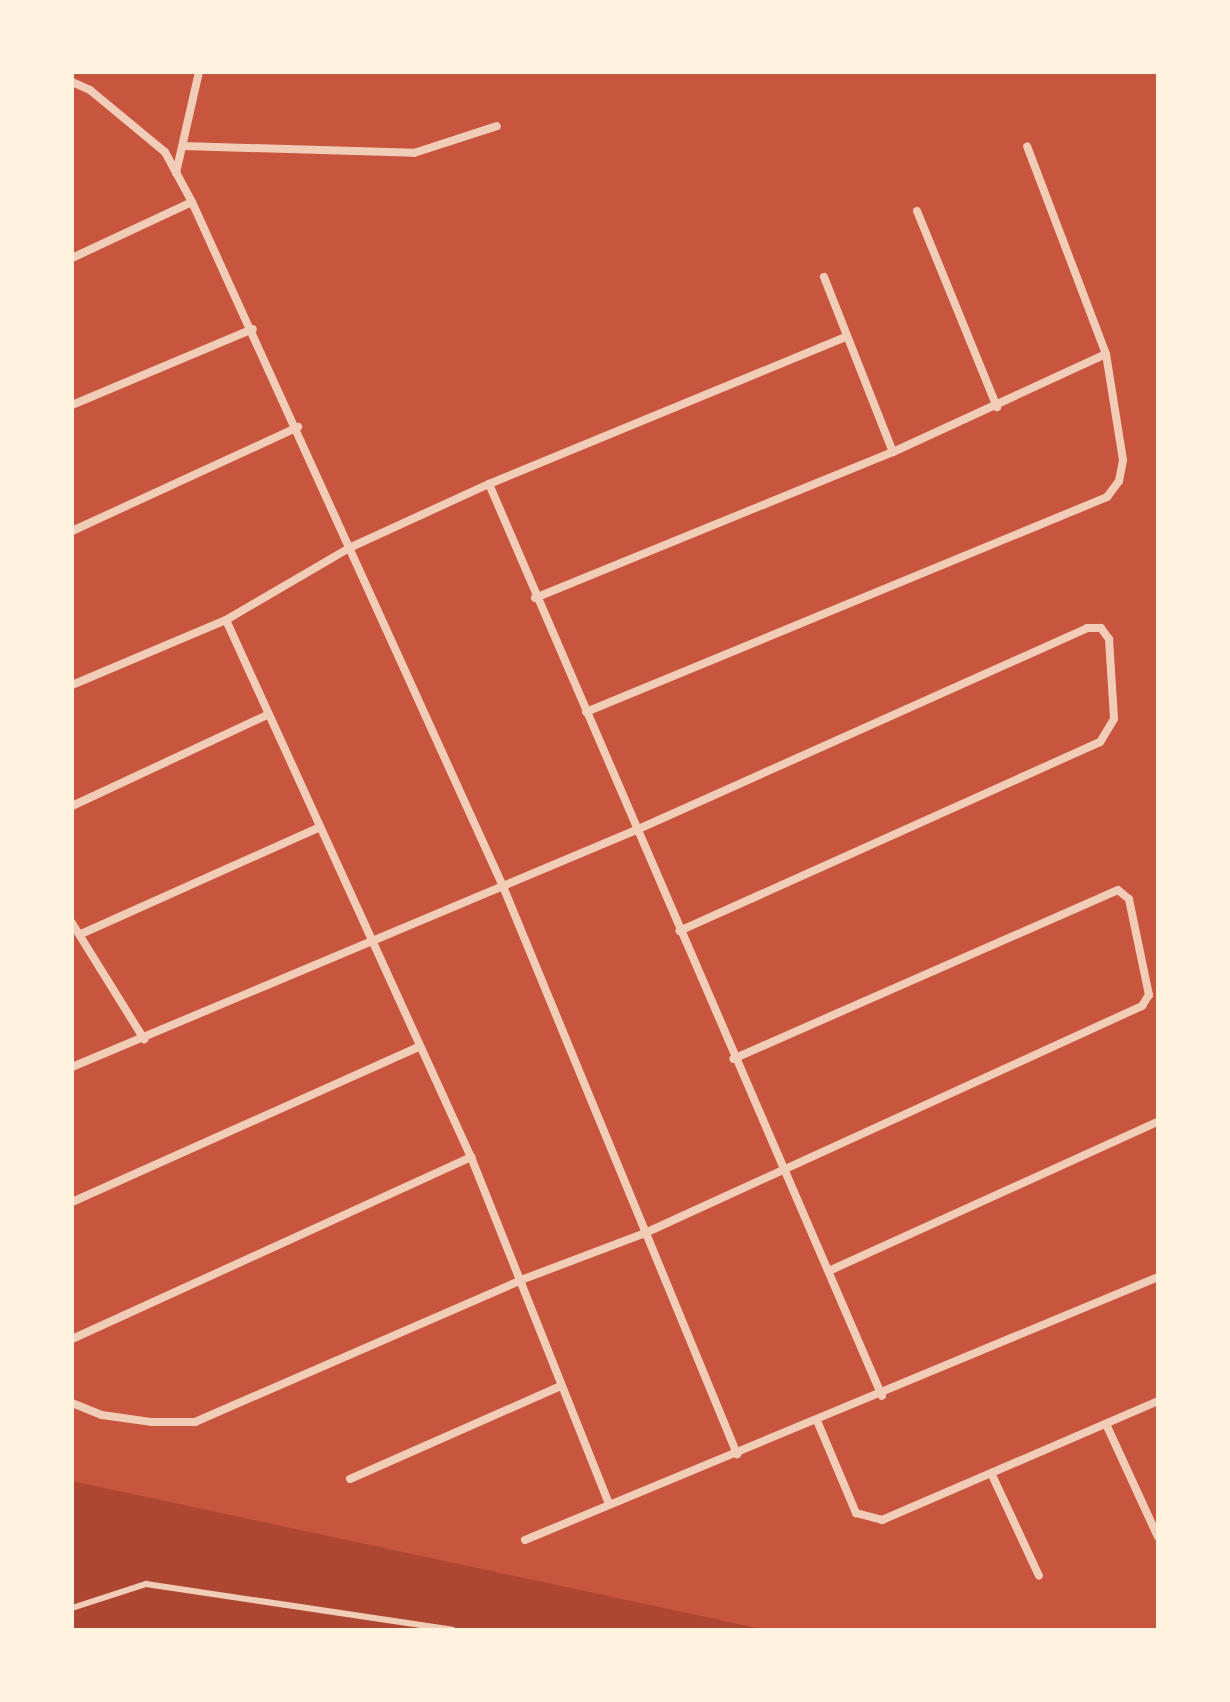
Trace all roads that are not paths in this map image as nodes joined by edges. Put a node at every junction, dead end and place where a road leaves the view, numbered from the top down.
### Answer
1 (199, 72) edge
2 (72, 82) edge
3 (497, 126) dead end
4 (183, 146) junction
5 (1027, 146) dead end
6 (176, 173) junction
7 (192, 202) junction
8 (917, 211) dead end
9 (72, 258) edge
10 (824, 277) dead end
11 (253, 329) junction
12 (845, 337) junction
13 (1106, 354) junction
14 (72, 405) edge
15 (997, 407) junction
16 (298, 427) junction
17 (893, 452) junction
18 (489, 484) junction
19 (72, 531) edge
20 (349, 548) junction
21 (535, 598) junction
22 (226, 620) junction
23 (72, 685) edge
24 (586, 712) junction
25 (267, 715) junction
26 (72, 806) edge
27 (320, 827) junction
28 (634, 831) junction
29 (502, 884) junction
30 (72, 923) edge
31 (679, 931) junction
32 (81, 934) junction
33 (371, 943) junction
34 (144, 1039) junction
35 (418, 1047) junction
36 (733, 1059) junction
37 (72, 1067) edge
38 (1158, 1122) edge
39 (471, 1157) junction
40 (784, 1167) junction
41 (72, 1202) edge
42 (643, 1234) junction
43 (831, 1270) junction
44 (1158, 1277) edge
45 (521, 1280) junction
46 (72, 1339) edge
47 (561, 1386) junction
48 (882, 1396) junction
49 (1158, 1401) edge
50 (72, 1403) edge
51 (818, 1423) junction
52 (1106, 1424) junction
53 (737, 1454) junction
54 (992, 1475) junction
55 (350, 1479) dead end
56 (608, 1502) junction
57 (1158, 1537) edge
58 (525, 1540) dead end
59 (1039, 1576) dead end
60 (72, 1608) edge
61 (453, 1630) edge

1 - 4 street
2 - 6 street
3 - 4 street
4 - 6 street
5 - 13 street
6 - 7 street
7 - 9 street
7 - 11 street
8 - 15 street
10 - 12 street
11 - 14 street
11 - 16 street
12 - 17 street
12 - 18 street
13 - 15 street
13 - 24 street
15 - 17 street
16 - 19 street
16 - 20 street
17 - 21 street
18 - 20 street
18 - 21 street
20 - 22 street
20 - 29 street
21 - 24 street
22 - 23 street
22 - 25 street
24 - 28 street
25 - 26 street
25 - 27 street
27 - 32 street
27 - 33 street
28 - 29 street
28 - 31 street
28 - 31 street
29 - 33 street
29 - 42 street
30 - 32 street
31 - 36 street
32 - 34 street
33 - 34 street
33 - 35 street
34 - 37 street
35 - 39 street
35 - 41 street
36 - 40 street
36 - 40 street
38 - 43 street
39 - 45 street
39 - 46 street
40 - 42 street
40 - 43 street
42 - 45 street
42 - 53 street
43 - 48 street
44 - 48 street
45 - 47 street
45 - 50 street
47 - 55 street
47 - 56 street
48 - 51 street
49 - 52 street
51 - 53 street
51 - 54 street
52 - 54 street
52 - 57 street
53 - 56 street
54 - 59 street
56 - 58 street
60 - 61 lane

